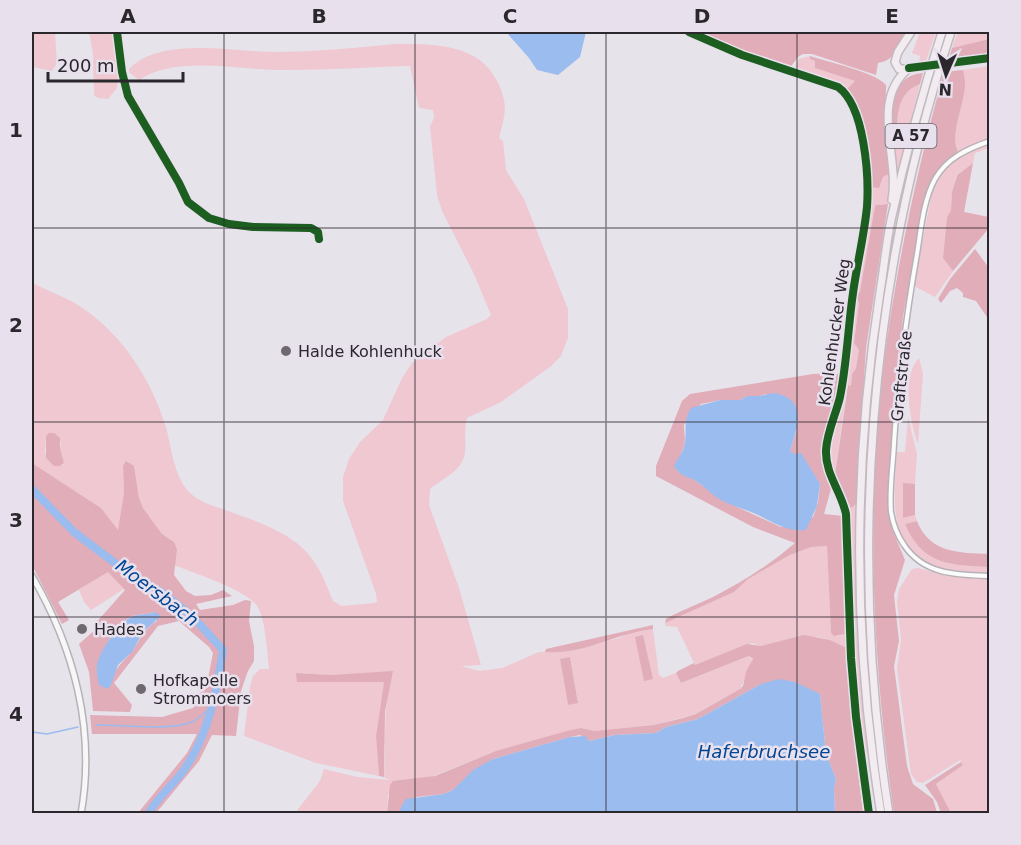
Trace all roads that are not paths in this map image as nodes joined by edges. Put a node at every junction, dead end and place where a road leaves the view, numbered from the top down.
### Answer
1 (117, 32) edge
2 (689, 32) edge
3 (911, 32) edge
4 (942, 32) edge
5 (950, 32) edge
6 (990, 58) edge
7 (909, 69) junction
8 (990, 141) edge
9 (319, 239) dead end
10 (888, 241) junction
11 (32, 576) edge
12 (990, 576) edge
13 (40, 591) junction
14 (32, 592) edge
15 (81, 813) edge
16 (869, 813) edge
17 (881, 813) edge
18 (889, 813) edge

1 - 9 street
2 - 16 street, Kohlenhucker Weg
3 - 7 highway
4 - 10 highway, A 57
5 - 18 highway, A 57
6 - 7 main road, bridge
7 - 10 highway
8 - 12 street, Graftstraße
10 - 17 highway, A 57
11 - 13 main road
13 - 14 street
13 - 15 main road

